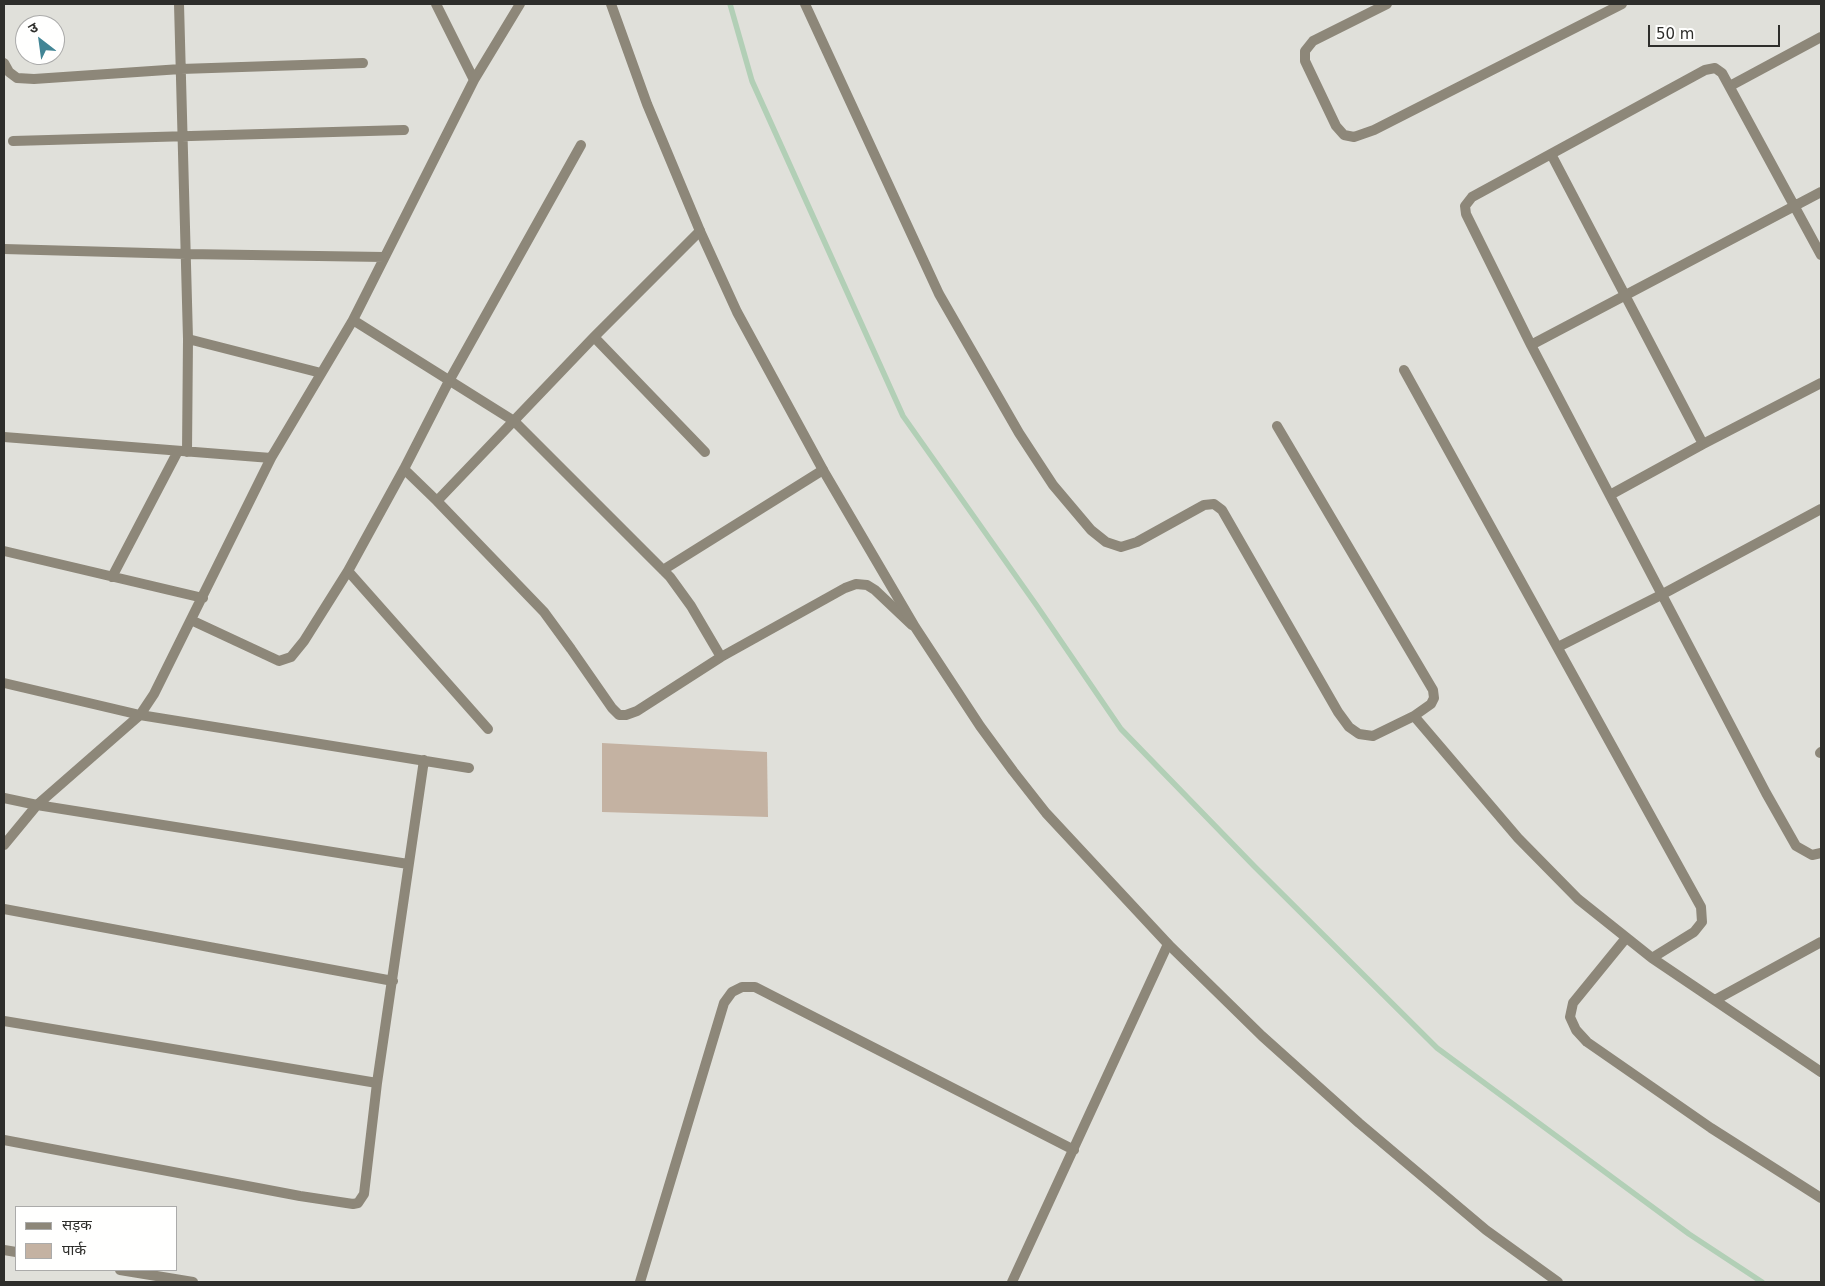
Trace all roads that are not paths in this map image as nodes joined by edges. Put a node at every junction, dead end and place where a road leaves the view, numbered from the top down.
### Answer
1 (179, 4) edge
2 (436, 4) edge
3 (520, 4) edge
4 (611, 4) edge
5 (805, 4) edge
6 (1387, 4) edge
7 (1622, 4) edge
8 (1821, 37) edge
9 (4, 63) edge
10 (363, 63) dead end
11 (181, 69) junction
12 (474, 80) junction
13 (1730, 86) junction
14 (404, 130) dead end
15 (184, 135) junction
16 (13, 141) dead end
17 (581, 145) dead end
18 (1551, 154) junction
19 (1821, 192) edge
20 (1795, 206) junction
21 (700, 230) junction
22 (4, 249) edge
23 (186, 254) junction
24 (1821, 255) edge
25 (384, 257) junction
26 (1626, 295) junction
27 (353, 320) junction
28 (594, 337) junction
29 (188, 339) junction
30 (1530, 345) junction
31 (1404, 370) dead end
32 (322, 373) junction
33 (449, 381) junction
34 (1821, 383) edge
35 (514, 421) junction
36 (1277, 426) dead end
37 (4, 437) edge
38 (1703, 444) junction
39 (182, 452) junction
40 (705, 452) dead end
41 (272, 458) junction
42 (404, 469) junction
43 (823, 470) junction
44 (1610, 495) junction
45 (437, 501) junction
46 (1821, 508) edge
47 (4, 551) edge
48 (663, 570) junction
49 (348, 571) junction
50 (112, 577) junction
51 (1661, 594) junction
52 (203, 598) junction
53 (192, 620) junction
54 (915, 627) junction
55 (1558, 647) junction
56 (721, 657) junction
57 (4, 683) edge
58 (140, 715) junction
59 (1414, 716) junction
60 (488, 729) dead end
61 (424, 760) junction
62 (469, 768) dead end
63 (4, 798) edge
64 (37, 805) junction
65 (4, 845) edge
66 (1821, 853) edge
67 (408, 864) junction
68 (4, 909) edge
69 (1626, 938) junction
70 (1821, 942) edge
71 (1168, 944) junction
72 (1652, 958) junction
73 (393, 981) junction
74 (1714, 1000) junction
75 (4, 1021) edge
76 (1821, 1072) edge
77 (377, 1083) junction
78 (4, 1140) edge
79 (1074, 1150) junction
80 (1820, 1193) edge
81 (126, 1271) edge
82 (193, 1282) edge
83 (640, 1282) edge
84 (1012, 1282) edge
85 (1558, 1282) edge

1 - 11 street
2 - 12 street
3 - 12 street
4 - 21 street
5 - 59 street
6 - 7 street
8 - 13 street
9 - 11 street
10 - 11 street
11 - 15 street
12 - 25 street
13 - 18 street
13 - 20 street
14 - 15 street
15 - 16 street
15 - 23 street
17 - 33 street
18 - 26 street
18 - 30 street
19 - 20 street
20 - 24 street
20 - 26 street
21 - 28 street
21 - 43 street
22 - 23 street
23 - 25 street
23 - 29 street
25 - 27 street
26 - 30 street
26 - 38 street
27 - 32 street
27 - 33 street
28 - 35 street
28 - 40 street
29 - 32 street
29 - 39 street
30 - 44 street
31 - 55 street
32 - 41 street
33 - 35 street
33 - 42 street
34 - 38 street
35 - 45 street
35 - 48 street
36 - 59 street
37 - 39 street
38 - 44 street
39 - 41 street
39 - 50 street
41 - 52 street
42 - 45 street
42 - 49 street
43 - 48 street
43 - 54 street
44 - 51 street
45 - 56 street
46 - 51 street
47 - 50 street
48 - 56 street
49 - 53 street
49 - 60 street
50 - 52 street
51 - 55 street
51 - 66 street
52 - 53 street
53 - 58 street
54 - 56 street
54 - 71 street
55 - 72 street
57 - 58 street
58 - 61 street
58 - 64 street
59 - 69 street
61 - 62 street
61 - 67 street
63 - 64 street
64 - 65 street
64 - 67 street
67 - 73 street
68 - 73 street
69 - 72 street
69 - 80 street
70 - 74 street
71 - 79 street
71 - 85 street
72 - 74 street
73 - 77 street
74 - 76 street
75 - 77 street
77 - 78 street
79 - 83 street
79 - 84 street
81 - 82 street

